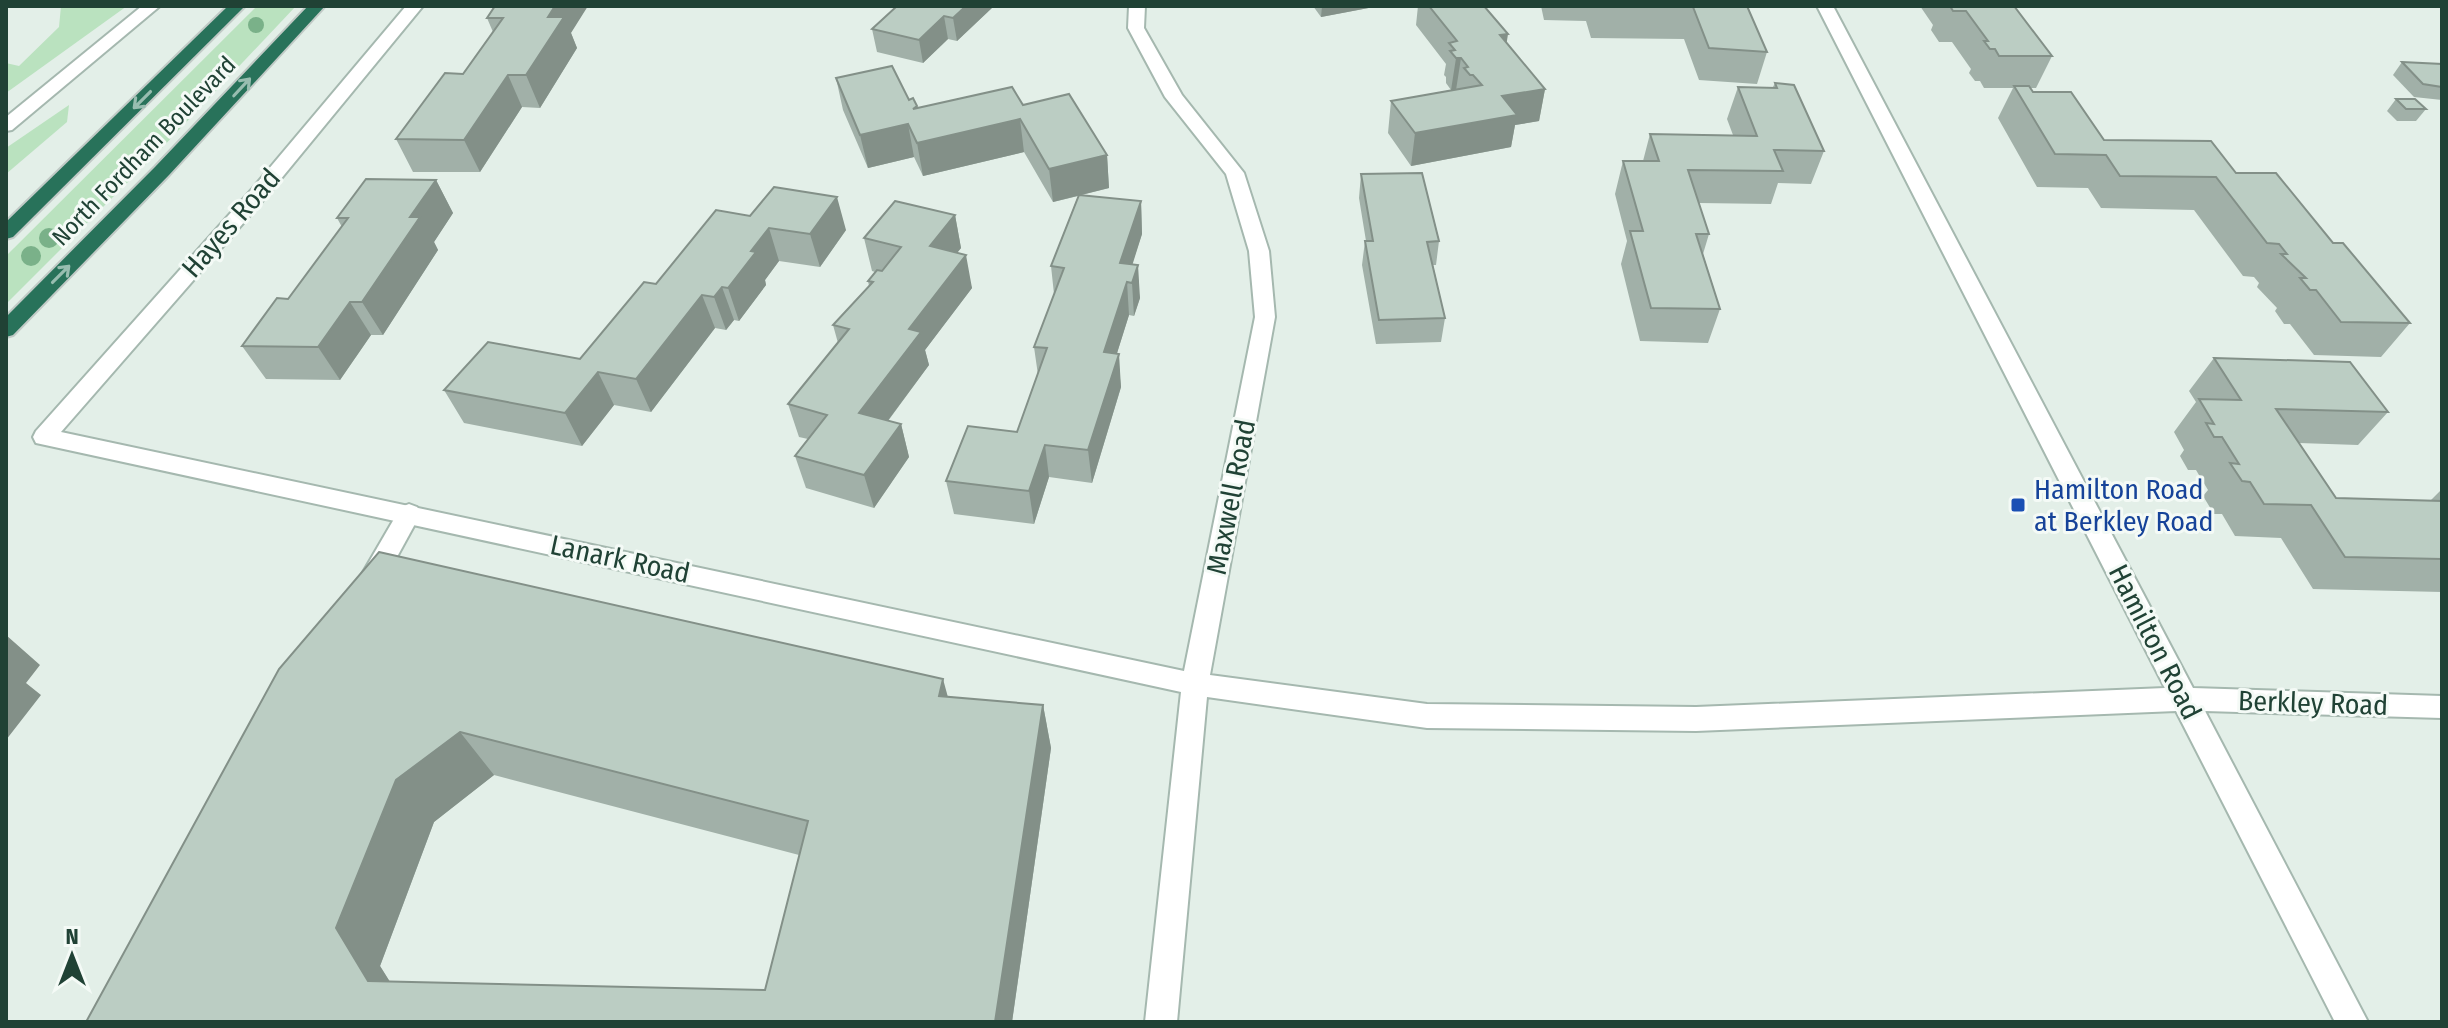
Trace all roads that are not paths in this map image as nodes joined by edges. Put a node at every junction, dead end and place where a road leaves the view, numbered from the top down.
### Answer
1 (152, 6) edge
2 (237, 6) edge
3 (317, 6) edge
4 (415, 6) edge
5 (1137, 6) edge
6 (1825, 6) edge
7 (6, 126) edge
8 (6, 233) edge
9 (6, 330) edge
10 (44, 437) joint
11 (409, 513) junction
12 (357, 605) edge
13 (1195, 684) junction
14 (2185, 699) junction
15 (2442, 707) edge
16 (1161, 1022) edge
17 (2352, 1022) edge

1 - 7 street
2 -> 8 highway, North Fordham Boulevard
9 -> 3 highway, North Fordham Boulevard
4 - 10 street, Hayes Road
5 - 13 street, Maxwell Road
6 - 14 street, Hamilton Road
10 - 11 street, Lanark Road
11 - 12 street
11 - 13 street, Lanark Road
13 - 14 street, Lanark Road
13 - 16 street, Maxwell Road
14 - 15 street, Berkley Road
14 - 17 street, Hamilton Road

